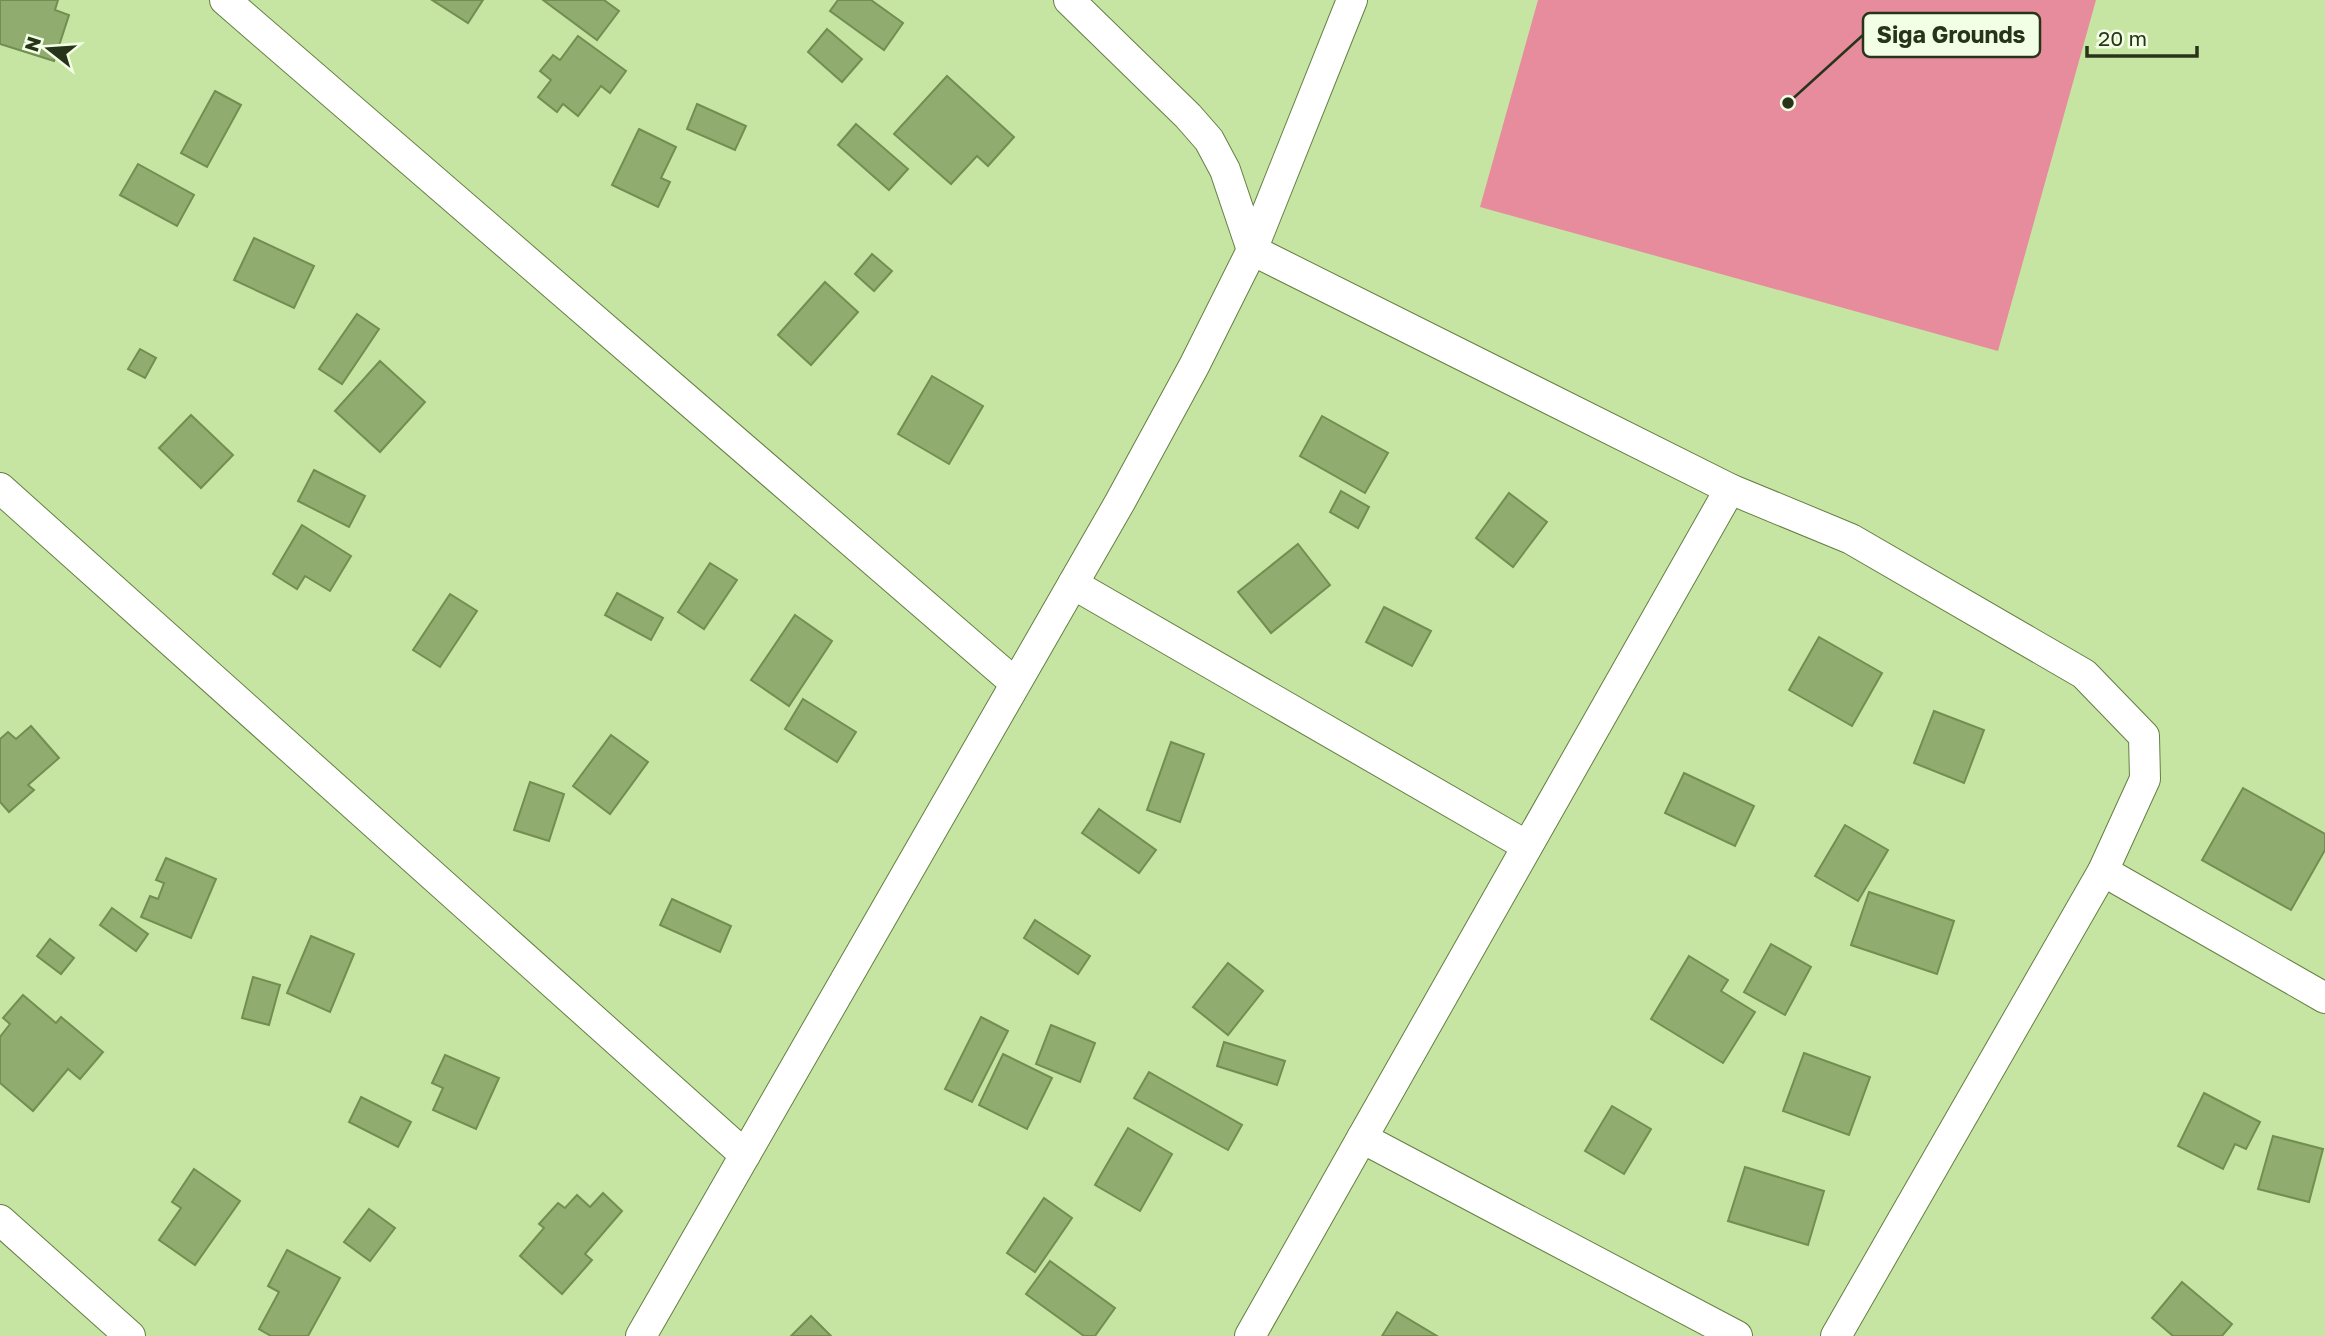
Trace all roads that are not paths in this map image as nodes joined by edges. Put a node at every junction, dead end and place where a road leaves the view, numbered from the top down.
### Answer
1 (225, 0) edge
2 (1069, 0) edge
3 (1352, 0) edge
4 (1252, 250) junction
5 (0, 488) edge
6 (1730, 489) junction
7 (1073, 584) junction
8 (1015, 683) junction
9 (1527, 846) junction
10 (2103, 871) junction
11 (2325, 998) edge
12 (1362, 1139) junction
13 (745, 1155) junction
14 (0, 1220) edge
15 (130, 1336) edge
16 (641, 1336) edge
17 (1250, 1336) edge
18 (1737, 1336) edge
19 (1836, 1336) edge

1 - 8 street
2 - 4 street
3 - 4 street
4 - 6 street
4 - 7 street
5 - 13 street
6 - 9 street
6 - 10 street
7 - 8 street
7 - 9 street
8 - 13 street
9 - 12 street
10 - 11 street
10 - 19 street
12 - 17 street
12 - 18 street
13 - 16 street
14 - 15 street

